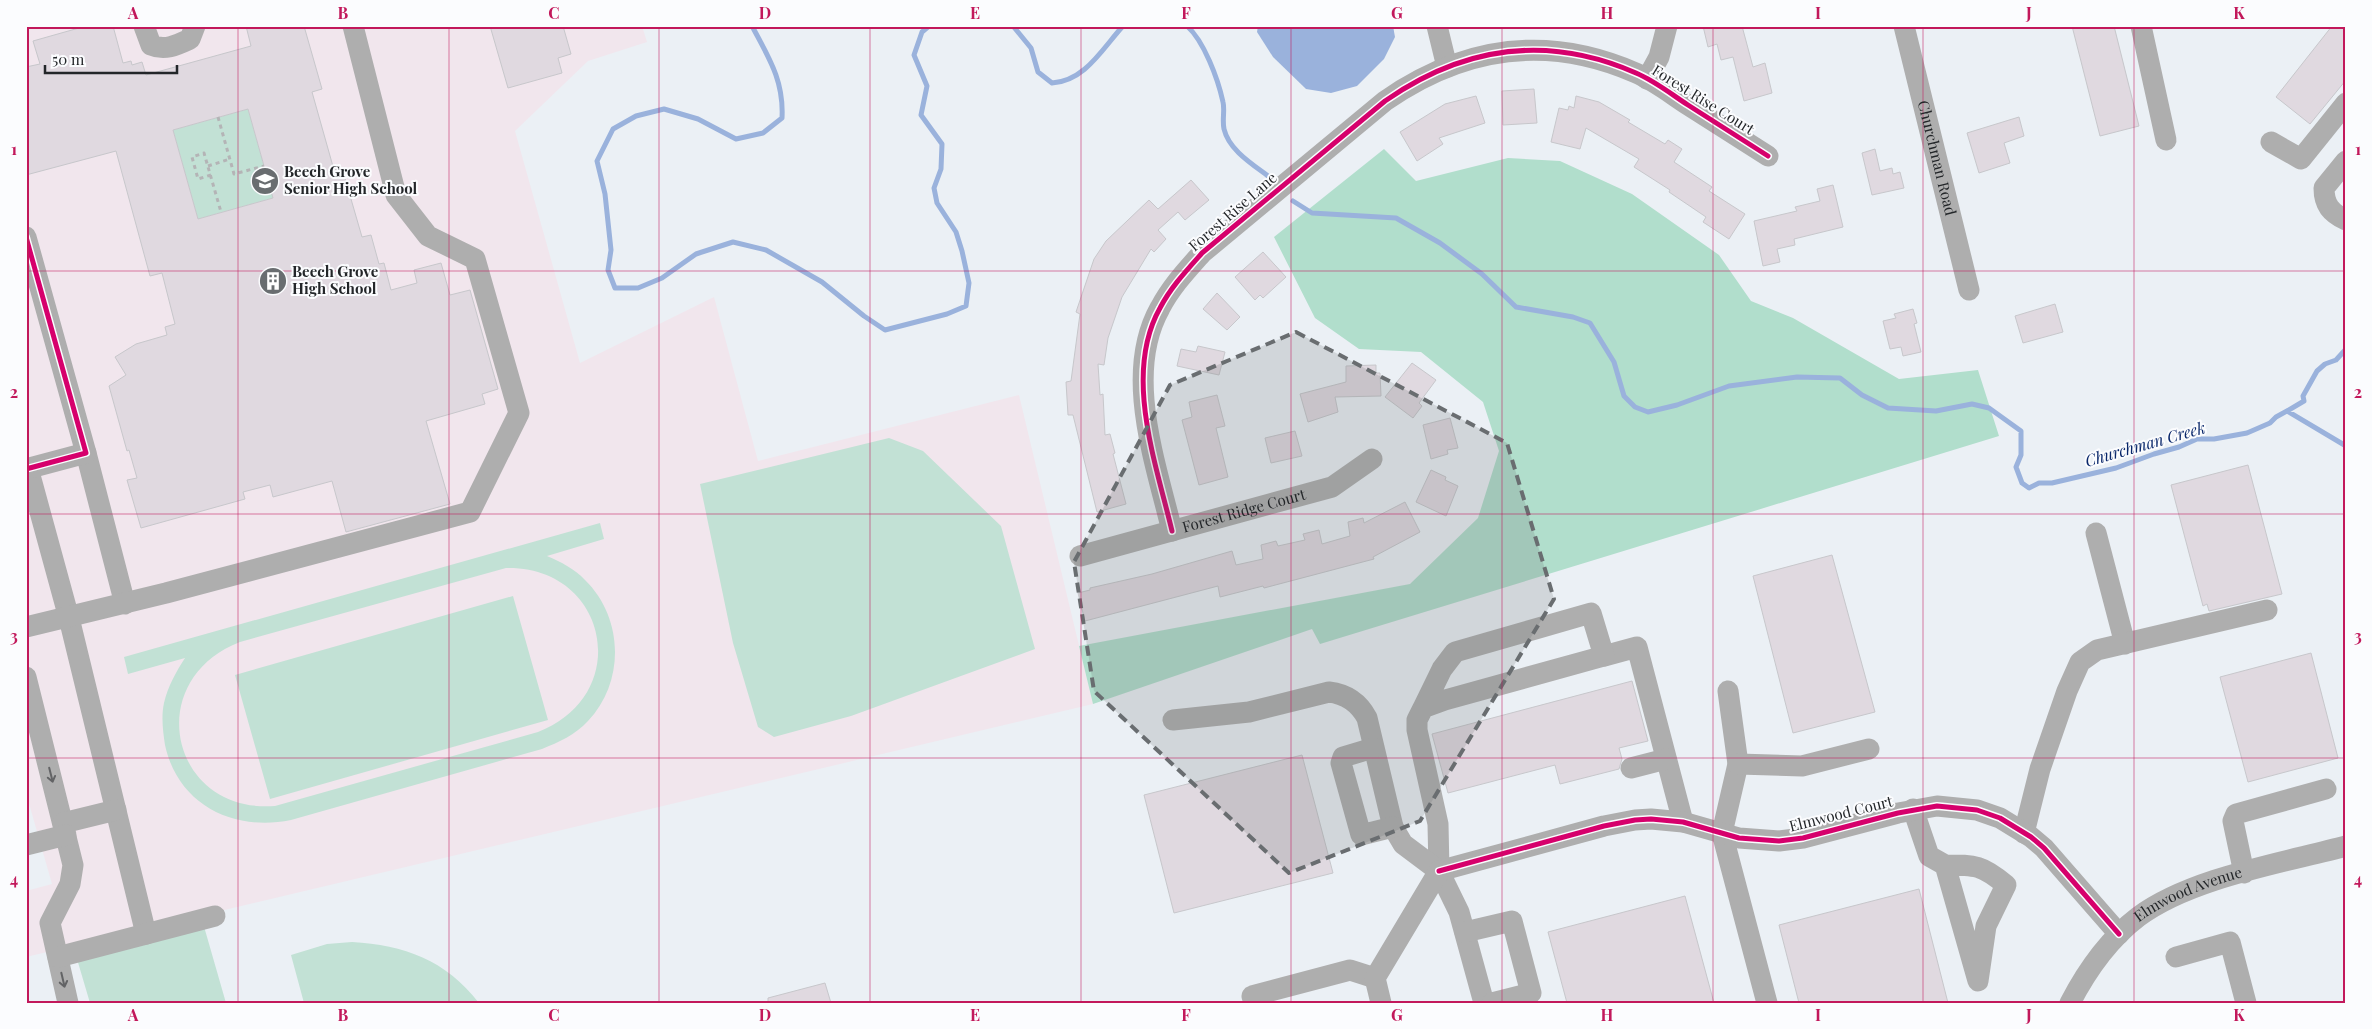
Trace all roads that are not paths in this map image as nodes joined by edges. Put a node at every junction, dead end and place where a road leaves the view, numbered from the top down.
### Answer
1 (144, 26) edge
2 (194, 26) edge
3 (353, 26) edge
4 (1437, 26) edge
5 (1667, 26) edge
6 (1904, 26) edge
7 (2141, 26) edge
8 (1447, 67) junction
9 (1647, 79) junction
10 (2346, 103) edge
11 (2166, 140) dead end
12 (2270, 142) dead end
13 (1768, 156) dead end
14 (2346, 161) edge
15 (2346, 220) edge
16 (26, 238) edge
17 (29, 262) edge
18 (1969, 290) dead end
19 (86, 453) junction
20 (1372, 459) dead end
21 (27, 469) edge
22 (1172, 532) junction
23 (2096, 533) dead end
24 (1080, 556) dead end
25 (125, 604) junction
26 (2267, 610) dead end
27 (69, 618) junction
28 (26, 627) edge
29 (2125, 644) junction
30 (1604, 656) junction
31 (26, 677) edge
32 (1728, 691) dead end
33 (1423, 708) junction
34 (1173, 720) dead end
35 (34, 738) edge
36 (1373, 748) junction
37 (1869, 749) dead end
38 (1666, 759) junction
39 (1738, 764) junction
40 (1631, 768) dead end
41 (2326, 788) dead end
42 (1914, 809) junction
43 (116, 810) junction
44 (1684, 822) junction
45 (1393, 827) junction
46 (65, 829) junction
47 (2024, 832) junction
48 (1722, 833) junction
49 (26, 845) edge
50 (2346, 846) edge
51 (1945, 865) junction
52 (1439, 871) junction
53 (2244, 873) junction
54 (214, 916) dead end
55 (1465, 932) junction
56 (146, 934) junction
57 (2119, 934) junction
58 (58, 956) junction
59 (2176, 957) dead end
60 (1375, 978) junction
61 (68, 1003) edge
62 (1254, 1003) edge
63 (1381, 1003) edge
64 (1484, 1003) edge
65 (1492, 1003) edge
66 (1767, 1003) edge
67 (2070, 1003) edge
68 (2246, 1003) edge

1 - 2 street
3 - 25 street
4 - 8 street
5 - 9 street
6 - 18 street, Churchman Road
7 - 11 street
8 - 9 street, Forest Rise Court
8 - 22 street, Forest Rise Lane
9 - 13 street, Forest Rise Court
10 - 12 street
14 - 15 street
16 - 17 street
17 - 19 street
19 - 21 street
19 - 25 street
20 - 22 street, Forest Ridge Court
21 - 27 street
22 - 24 street, Forest Ridge Court
23 - 29 street
25 - 27 street
26 - 29 street
27 - 28 street
27 - 43 street
29 - 47 street
30 - 33 street
30 - 33 street
30 - 38 street
31 - 35 street
32 - 39 street
33 - 52 street
34 - 36 street
35 -> 46 street
36 - 45 street
36 - 45 street
37 - 39 street
38 - 40 street
38 - 44 street
39 - 48 street
41 - 53 street
42 - 47 street, Elmwood Court
42 - 48 street, Elmwood Court
42 - 51 street
43 - 46 street
43 - 56 street
44 - 48 street, Elmwood Court
44 - 52 street, Elmwood Court
45 - 52 street
46 - 49 street
46 - 58 street
47 - 57 street, Elmwood Court
48 - 66 street
50 - 53 street, Elmwood Avenue
51 - 51 street
52 - 55 street
52 - 60 street
53 - 57 street, Elmwood Avenue
54 - 56 street
55 - 64 street
55 - 65 street
56 - 58 street
57 - 67 street, Elmwood Avenue
58 -> 61 street
59 - 68 street
60 - 62 street
60 - 63 street

